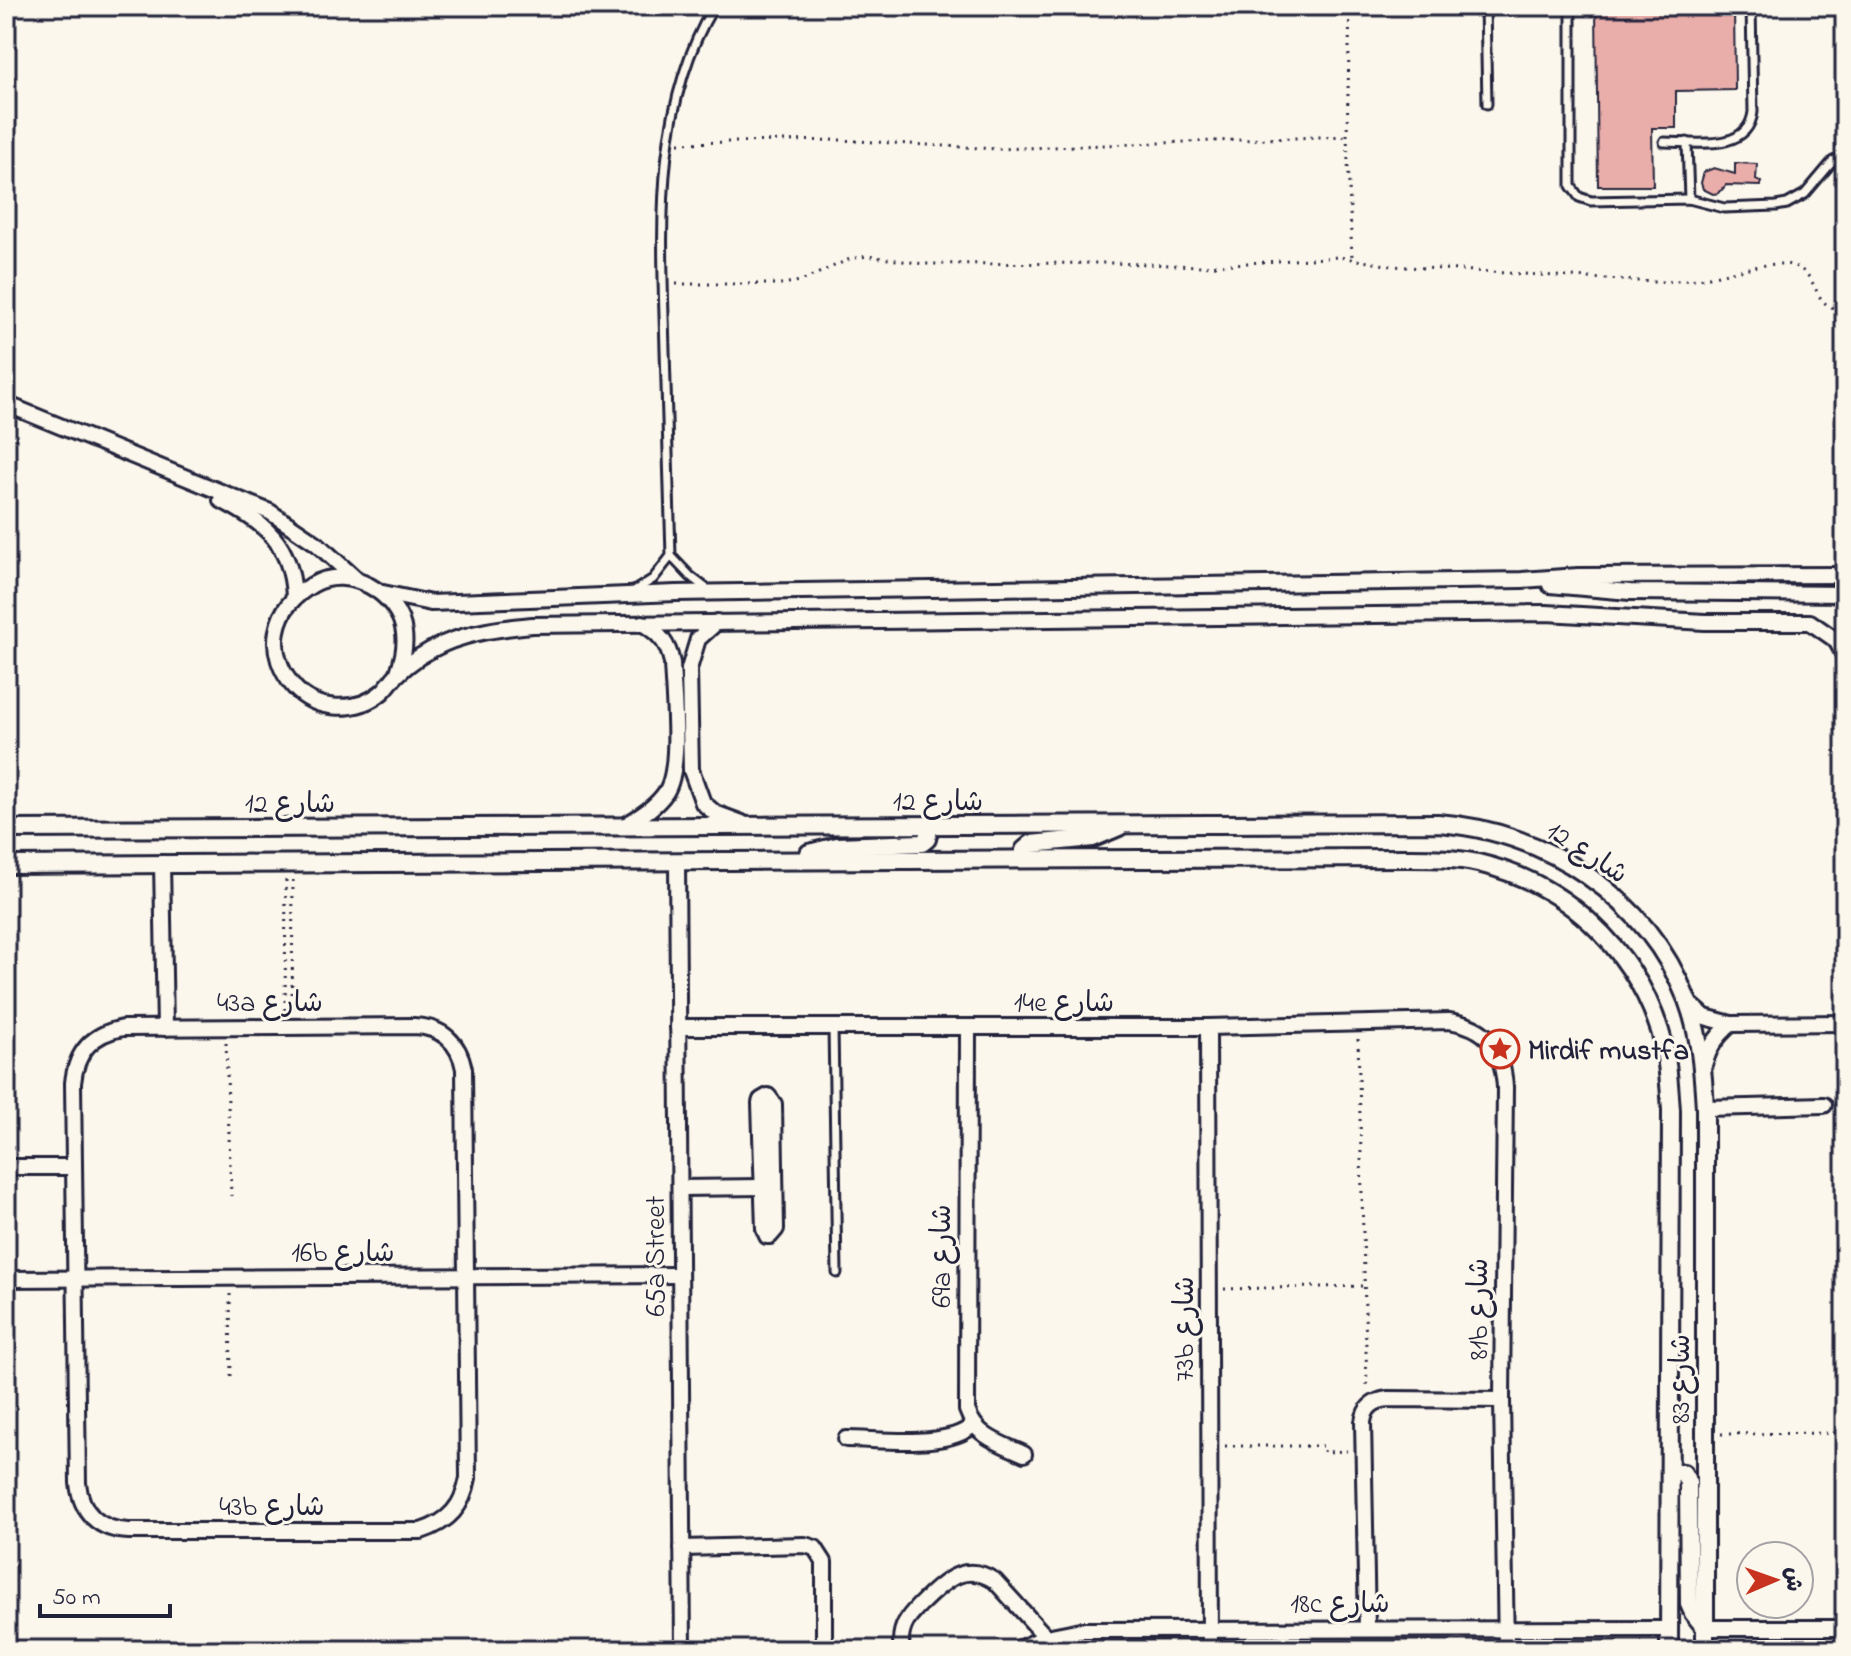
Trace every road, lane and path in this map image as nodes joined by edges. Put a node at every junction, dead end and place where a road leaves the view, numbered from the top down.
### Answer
1 (714, 6) edge
2 (1350, 6) edge
3 (1485, 6) edge
4 (1571, 6) edge
5 (1751, 6) edge
6 (1487, 104) dead end
7 (1347, 136) junction
8 (1664, 142) dead end
9 (1687, 142) junction
10 (667, 143) junction
11 (1845, 156) edge
12 (1689, 199) junction
13 (1352, 258) junction
14 (663, 284) junction
15 (1845, 309) edge
16 (6, 404) edge
17 (182, 478) junction
18 (671, 556) junction
19 (1845, 575) edge
20 (357, 580) junction
21 (1522, 580) junction
22 (712, 592) junction
23 (382, 593) junction
24 (628, 594) junction
25 (1845, 594) edge
26 (294, 596) junction
27 (717, 622) junction
28 (642, 623) junction
29 (1845, 657) edge
30 (397, 675) junction
31 (1124, 824) junction
32 (930, 826) junction
33 (623, 827) junction
34 (754, 827) junction
35 (6, 829) edge
36 (796, 858) junction
37 (1023, 859) junction
38 (290, 862) junction
39 (677, 862) junction
40 (162, 863) junction
41 (6, 865) edge
42 (1688, 1002) junction
43 (1449, 1021) joint
44 (1357, 1023) junction
45 (1845, 1023) edge
46 (1731, 1024) junction
47 (289, 1027) junction
48 (678, 1027) junction
49 (833, 1027) junction
50 (968, 1027) junction
51 (1208, 1027) junction
52 (165, 1028) junction
53 (225, 1028) junction
54 (1703, 1070) junction
55 (1824, 1105) dead end
56 (1705, 1108) junction
57 (1671, 1110) joint
58 (6, 1167) edge
59 (74, 1167) junction
60 (763, 1187) junction
61 (680, 1188) junction
62 (231, 1196) dead end
63 (837, 1273) dead end
64 (680, 1275) junction
65 (465, 1276) junction
66 (230, 1277) junction
67 (77, 1278) junction
68 (6, 1279) edge
69 (1364, 1286) junction
70 (1208, 1290) junction
71 (231, 1382) dead end
72 (1502, 1400) junction
73 (1368, 1408) junction
74 (973, 1425) junction
75 (1845, 1433) edge
76 (1705, 1434) junction
77 (846, 1439) dead end
78 (1209, 1446) junction
79 (1363, 1451) junction
80 (1024, 1454) dead end
81 (1670, 1475) junction
82 (682, 1548) junction
83 (1367, 1628) junction
84 (1506, 1628) junction
85 (1705, 1628) junction
86 (1845, 1628) edge
87 (1669, 1629) junction
88 (1210, 1630) junction
89 (1046, 1637) junction
90 (683, 1650) edge
91 (824, 1650) edge
92 (902, 1650) edge
93 (1016, 1650) edge
94 (1210, 1650) edge
95 (1506, 1650) edge
96 (1669, 1650) edge
97 (1705, 1650) edge

1 - 10 lane
2 - 7 path
3 - 6 lane
4 - 12 lane
5 - 9 lane
7 - 10 path
7 - 13 path
8 - 9 lane
9 - 12 lane
10 - 14 lane
11 - 12 lane
13 - 14 path
13 - 15 path
14 - 18 lane
16 - 17 street
17 - 20 street
17 - 26 street
18 - 22 lane
18 - 24 lane
19 - 21 street
20 - 23 street
20 - 26 street
21 - 22 street
21 - 25 street
22 - 24 street
23 - 24 street
23 - 30 street
26 - 30 street
27 - 28 street
27 - 29 street
27 - 34 street
28 - 30 street
28 - 33 street
31 - 32 street, شارع 12
31 - 37 street
31 - 42 street, شارع 12
32 - 34 street, شارع 12
32 - 36 street
33 - 34 street, شارع 12
33 - 35 street, شارع 12
36 - 37 street, شارع 12
36 - 39 street, شارع 12
37 - 57 street, شارع 12
38 - 39 street, شارع 12
38 - 40 street, شارع 12
38 - 47 path
38 - 47 path
39 - 48 street, 65a Street
40 - 41 street, شارع 12
40 - 52 street
42 - 46 street
42 - 54 street, شارع 12
43 - 44 street, 14e شارع
43 - 72 street, 81b شارع
44 - 51 street, 14e شارع
44 - 69 path
45 - 46 street
46 - 54 street
47 - 53 street, 43a شارع
47 - 65 street, 43a شارع
48 - 49 street, 14e شارع
48 - 61 street, 65a Street
49 - 50 street, 14e شارع
49 - 63 lane
50 - 51 street, 14e شارع
50 - 74 street, 69a شارع
51 - 70 street, 73b شارع
52 - 53 street, 43a شارع
52 - 59 street, 43a شارع
53 - 62 path
54 - 56 street, شارع 12
55 - 56 street
56 - 76 street, شارع 83
57 - 81 street, شارع 83
58 - 59 street
59 - 67 street, 43a شارع
60 - 60 street
60 - 61 street
61 - 64 street, 65a Street
64 - 65 street, 16b شارع
64 - 82 street, 65a Street
65 - 66 street, 16b شارع
65 - 67 street, 43b شارع
66 - 67 street, 16b شارع
66 - 71 path
67 - 68 street, 16b شارع
69 - 70 path
69 - 73 path
70 - 78 street, 73b شارع
72 - 73 street
72 - 84 street, 81b شارع
73 - 79 street
74 - 77 street
74 - 80 street
75 - 76 path
76 - 85 street, شارع 83
78 - 79 path
78 - 88 street, 73b شارع
79 - 83 street
81 - 85 street
81 - 87 street, شارع 83
82 - 90 street, 65a Street
82 - 91 street
83 - 84 street, 18c شارع
83 - 88 street, 18c شارع
84 - 87 street, 18c شارع
84 - 95 street, 81b شارع
85 - 86 street
85 - 97 street, شارع 83
87 - 96 street, شارع 83
88 - 89 street, 18c شارع
88 - 94 street, 73b شارع
89 - 92 street
89 - 93 street, 18c شارع

